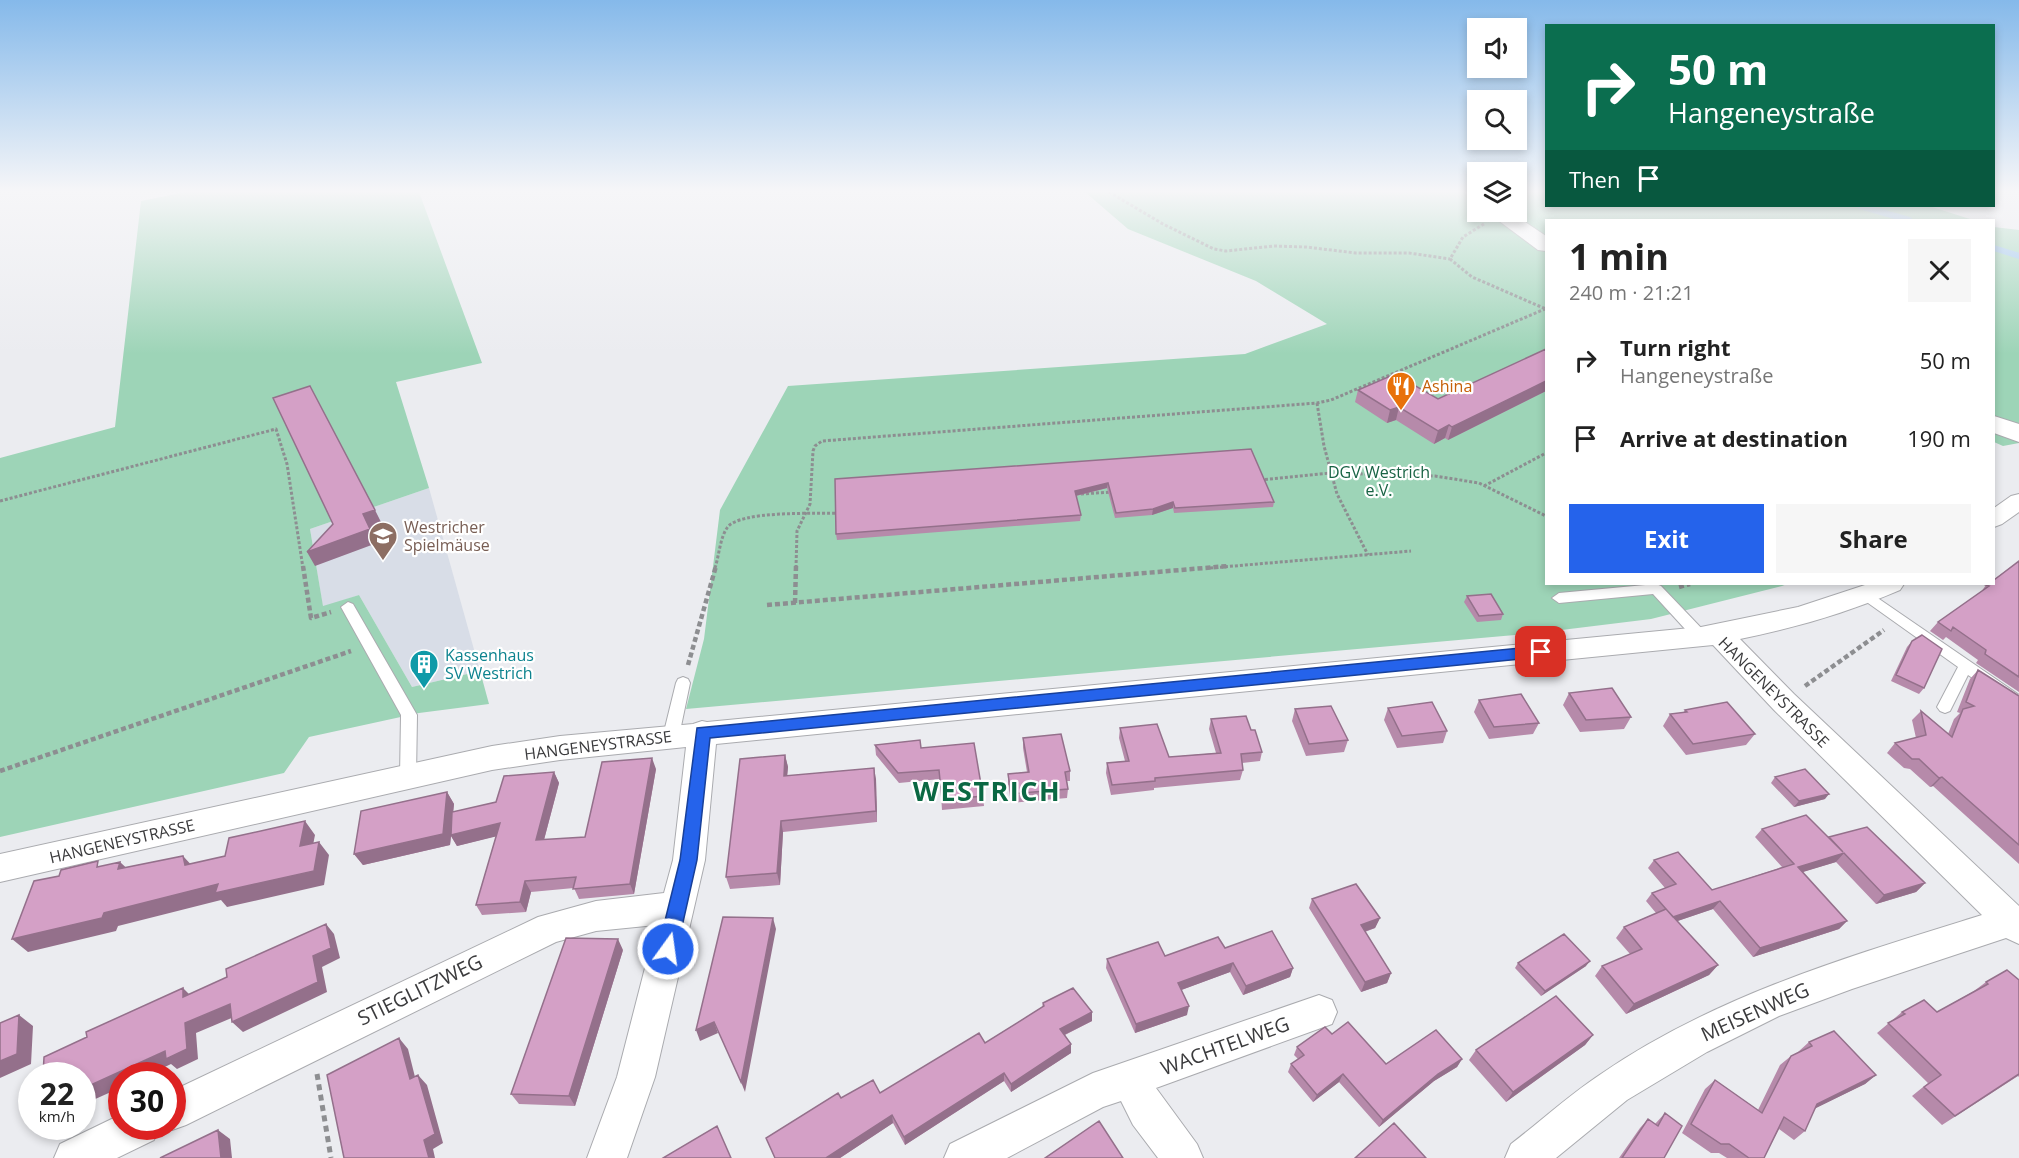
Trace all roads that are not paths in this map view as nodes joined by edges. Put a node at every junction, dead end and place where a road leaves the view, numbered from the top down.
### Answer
1 (1995, 424) edge
2 (2019, 434) edge
3 (2019, 501) edge
4 (1995, 518) edge
5 (1889, 585) edge
6 (1866, 595) junction
7 (1559, 598) dead end
8 (348, 607) road end
9 (1710, 635) junction
10 (1966, 665) junction
11 (683, 683) road end
12 (2019, 703) edge
13 (1945, 707) dead end
14 (687, 734) junction
15 (408, 777) junction
16 (0, 868) edge
17 (678, 907) junction
18 (2015, 925) edge
19 (1319, 1012) dead end
20 (1131, 1080) junction
21 (186, 1104) edge
22 (111, 1140) edge
23 (74, 1158) edge
24 (607, 1158) edge
25 (964, 1158) edge
26 (1183, 1158) edge
27 (1526, 1158) edge

1 - 2 street
3 - 4 street
5 - 6 street
6 - 9 street
6 - 10 lane
7 - 9 lane
8 - 15 lane
9 - 14 street, HANGENEYSTRASSE
9 - 18 street, HANGENEYSTRASSE
10 - 12 lane
10 - 13 lane
11 - 14 lane
14 - 15 street, HANGENEYSTRASSE
14 - 17 street
15 - 16 street, HANGENEYSTRASSE
17 - 21 street, STIEGLITZWEG
17 - 24 street
18 - 27 street, MEISENWEG
19 - 20 street, WACHTELWEG
20 - 25 street, WACHTELWEG
20 - 26 street
22 - 23 street

